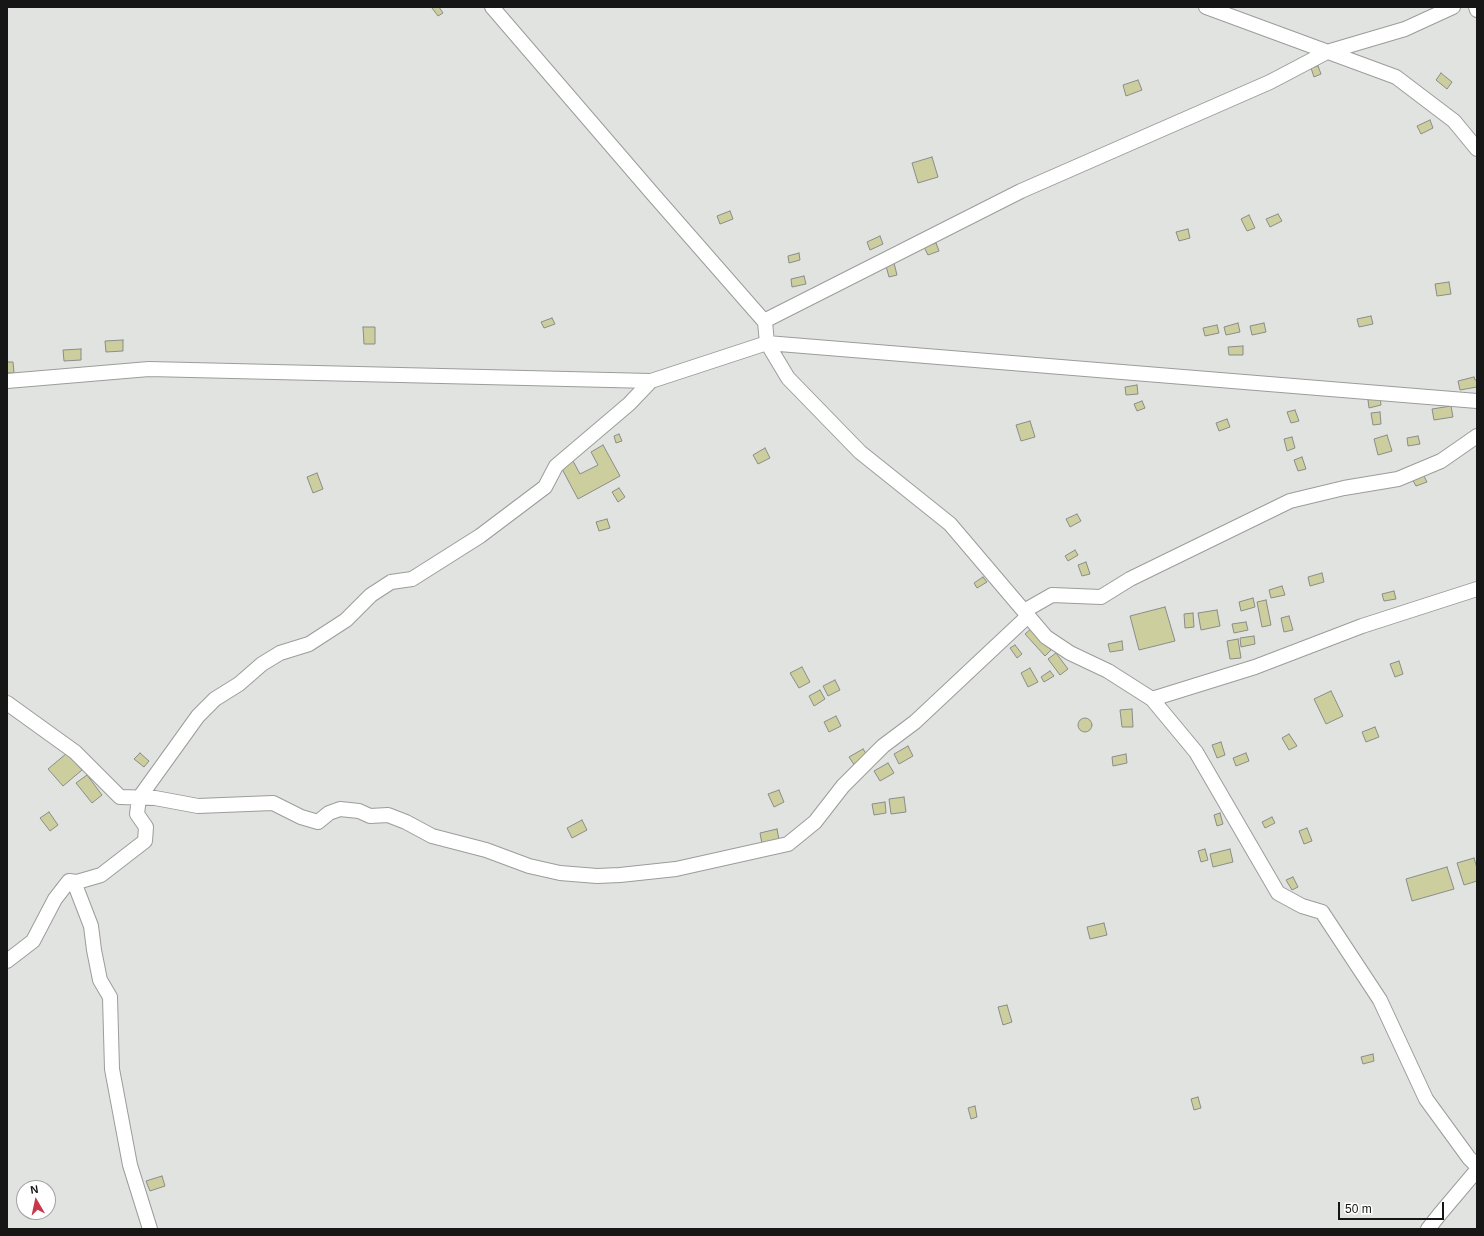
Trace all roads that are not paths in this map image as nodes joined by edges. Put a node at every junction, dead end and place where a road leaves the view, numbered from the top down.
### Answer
1 (492, 7) edge
2 (1206, 7) edge
3 (1453, 7) edge
4 (1476, 7) edge
5 (1477, 10) edge
6 (1327, 52) junction
7 (1477, 150) edge
8 (764, 320) junction
9 (767, 343) junction
10 (7, 381) edge
11 (651, 381) junction
12 (1477, 401) edge
13 (1477, 436) edge
14 (1477, 589) edge
15 (1026, 614) junction
16 (1152, 699) junction
17 (7, 703) edge
18 (139, 798) junction
19 (74, 882) junction
20 (7, 961) edge
21 (1477, 1166) edge
22 (1477, 1170) edge
23 (150, 1229) edge
24 (1428, 1229) edge

1 - 8 street
2 - 6 street
3 - 6 street
4 - 5 street
6 - 7 street
6 - 8 street
8 - 9 street
9 - 11 street
9 - 12 street
9 - 15 street
10 - 11 street
11 - 18 street
13 - 15 street
14 - 16 street
15 - 16 street
15 - 18 street
16 - 21 street
17 - 18 street
18 - 19 street
19 - 20 street
19 - 23 street
22 - 24 street

